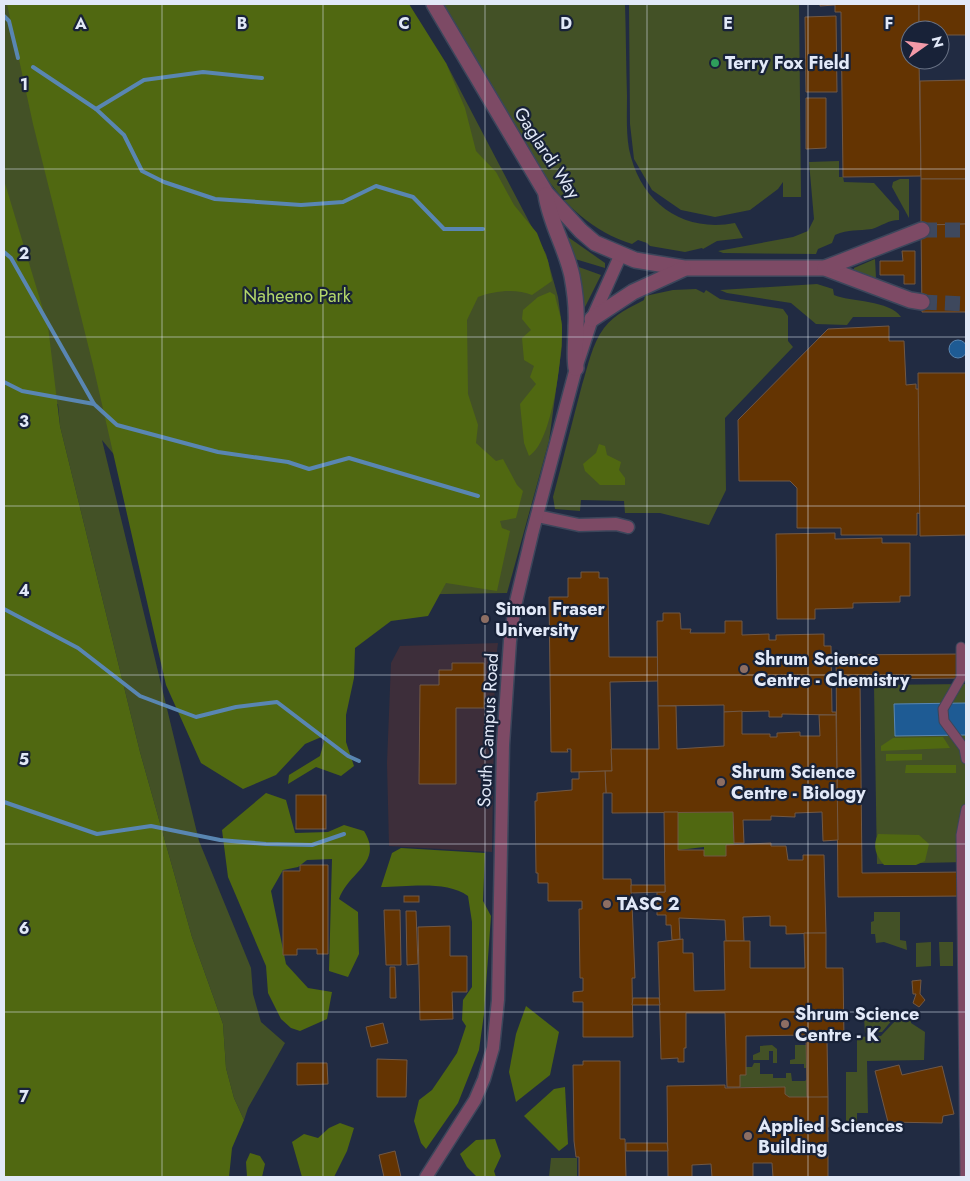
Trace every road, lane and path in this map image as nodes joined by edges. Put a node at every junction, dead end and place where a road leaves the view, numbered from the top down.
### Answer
1 (434, 4) edge
2 (546, 193) junction
3 (922, 230) tunnel mouth
4 (621, 254) junction
5 (684, 268) junction
6 (825, 268) junction
7 (922, 302) tunnel mouth
8 (592, 319) junction
9 (576, 368) junction
10 (537, 516) junction
11 (628, 528) dead end
12 (961, 646) dead end
13 (966, 759) edge
14 (966, 809) edge
15 (965, 1111) edge
16 (426, 1177) edge
17 (965, 1177) edge

1 - 2 street, Gaglardi Way
2 - 4 street, Gaglardi Way
2 - 9 street
3 - 6 street, Gaglardi Way
4 - 5 street, Gaglardi Way
4 - 8 street, South Campus Road
5 - 6 street, Gaglardi Way
5 - 8 street
6 - 7 street, Gaglardi Way
8 - 9 street, South Campus Road
9 - 10 street, South Campus Road
10 - 11 street
10 - 16 street, South Campus Road
12 - 13 street
14 - 15 street
15 - 17 street

